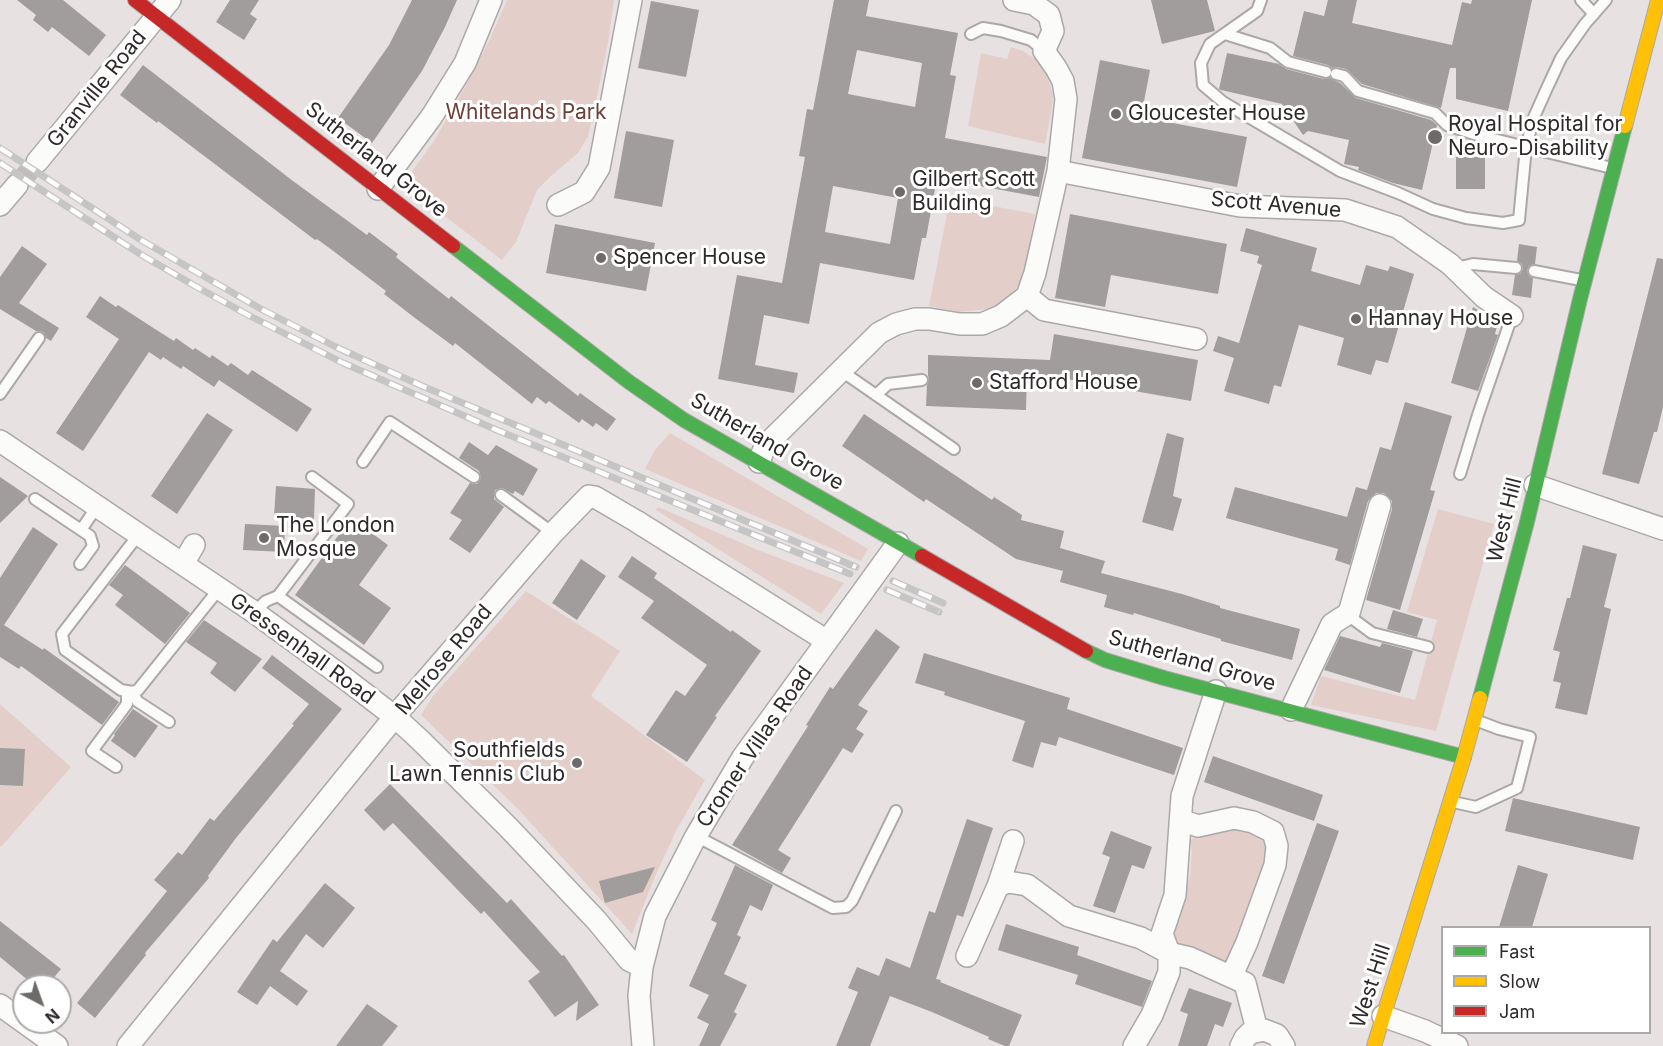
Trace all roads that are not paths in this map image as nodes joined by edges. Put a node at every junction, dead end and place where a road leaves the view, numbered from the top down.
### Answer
1 (135, 0) edge
2 (491, 0) edge
3 (631, 0) edge
4 (1014, 0) edge
5 (1261, 0) edge
6 (1581, 0) edge
7 (1606, 0) edge
8 (1658, 0) edge
9 (1663, 1) edge
10 (163, 8) edge
11 (1594, 14) junction
12 (971, 34) dead end
13 (1225, 34) junction
14 (1044, 51) junction
15 (1526, 147) junction
16 (37, 162) tunnel mouth
17 (1616, 169) junction
18 (1058, 171) junction
19 (17, 185) tunnel mouth
20 (378, 189) junction
21 (0, 205) edge
22 (558, 205) dead end
23 (1456, 268) junction
24 (1516, 268) dead end
25 (1534, 271) dead end
26 (1585, 281) junction
27 (1027, 296) junction
28 (1512, 316) joint
29 (39, 338) dead end
30 (1196, 339) dead end
31 (840, 370) junction
32 (922, 380) dead end
33 (0, 394) edge
34 (876, 395) junction
35 (0, 441) edge
36 (954, 449) dead end
37 (363, 462) dead end
38 (759, 462) junction
39 (1460, 474) dead end
40 (312, 477) dead end
41 (474, 477) dead end
42 (1535, 485) junction
43 (501, 495) dead end
44 (35, 499) dead end
45 (98, 505) junction
46 (1380, 505) dead end
47 (81, 530) junction
48 (1663, 530) edge
49 (553, 533) junction
50 (139, 534) junction
51 (898, 543) junction
52 (194, 545) dead end
53 (80, 564) dead end
54 (183, 564) junction
55 (219, 589) junction
56 (278, 596) junction
57 (254, 612) junction
58 (1349, 613) junction
59 (827, 640) junction
60 (1428, 647) dead end
61 (377, 666) dead end
62 (130, 692) junction
63 (1216, 692) junction
64 (1291, 710) junction
65 (395, 717) junction
66 (1475, 719) junction
67 (169, 722) dead end
68 (1464, 757) junction
69 (116, 767) dead end
70 (1451, 801) junction
71 (896, 811) dead end
72 (1181, 820) junction
73 (696, 836) junction
74 (1013, 841) dead end
75 (998, 886) junction
76 (1169, 954) junction
77 (967, 956) dead end
78 (642, 967) junction
79 (1232, 975) junction
80 (0, 1005) edge
81 (1383, 1016) junction
82 (1257, 1030) junction
83 (57, 1046) edge
84 (128, 1046) edge
85 (643, 1046) edge
86 (1134, 1046) edge
87 (1241, 1046) edge
88 (1284, 1046) edge
89 (1374, 1046) edge
90 (1457, 1046) edge

1 - 10 main road, Sutherland Grove
2 - 20 street
3 - 22 street
4 - 14 street
5 - 13 lane
6 - 11 lane
7 - 11 lane
8 - 9 street
8 - 17 main road, West Hill
10 - 16 street, Granville Road
10 - 20 main road, Sutherland Grove
11 - 15 lane
12 - 14 lane
13 - 15 lane
13 - 15 lane
14 - 18 street
15 - 17 lane
17 - 26 main road, West Hill
18 - 23 street, Scott Avenue
18 - 27 street
19 - 21 street
20 - 38 main road, Sutherland Grove
23 - 24 lane
23 - 28 street, Scott Avenue
25 - 26 lane
26 - 42 main road, West Hill
27 - 30 street
27 - 31 street
28 - 39 lane, Scott Avenue
29 - 33 lane
31 - 34 lane
31 - 38 street
32 - 34 lane
34 - 36 lane
35 - 45 street, Gressenhall Road
37 - 41 lane
38 - 51 main road, Sutherland Grove
40 - 56 lane
42 - 48 street
42 - 66 main road, West Hill
43 - 49 lane
44 - 47 lane
45 - 47 lane
45 - 50 street, Gressenhall Road
46 - 58 street
47 - 53 lane
49 - 59 street, Melrose Road
49 - 65 street, Melrose Road
50 - 54 street, Gressenhall Road
50 - 62 lane
51 - 59 street, Cromer Villas Road
51 - 63 main road, Sutherland Grove
52 - 54 street
54 - 55 street, Gressenhall Road
55 - 57 street, Gressenhall Road
55 - 62 lane
56 - 57 lane
56 - 61 lane
57 - 65 street, Gressenhall Road
58 - 60 lane
58 - 64 street
59 - 73 street, Cromer Villas Road
62 - 67 lane
62 - 69 lane
63 - 64 main road, Sutherland Grove
63 - 72 street
64 - 68 main road, Sutherland Grove
65 - 78 street, Gressenhall Road
65 - 84 street, Melrose Road
66 - 68 main road, West Hill
66 - 70 lane
68 - 70 main road, West Hill
70 - 81 main road, West Hill
71 - 73 lane
72 - 76 street
72 - 79 street
73 - 78 street, Cromer Villas Road
74 - 75 street
75 - 76 street
75 - 77 street
76 - 79 street
76 - 86 street
78 - 85 street
79 - 82 street
80 - 83 street
81 - 89 main road, West Hill
81 - 90 street
82 - 87 street
82 - 88 street

